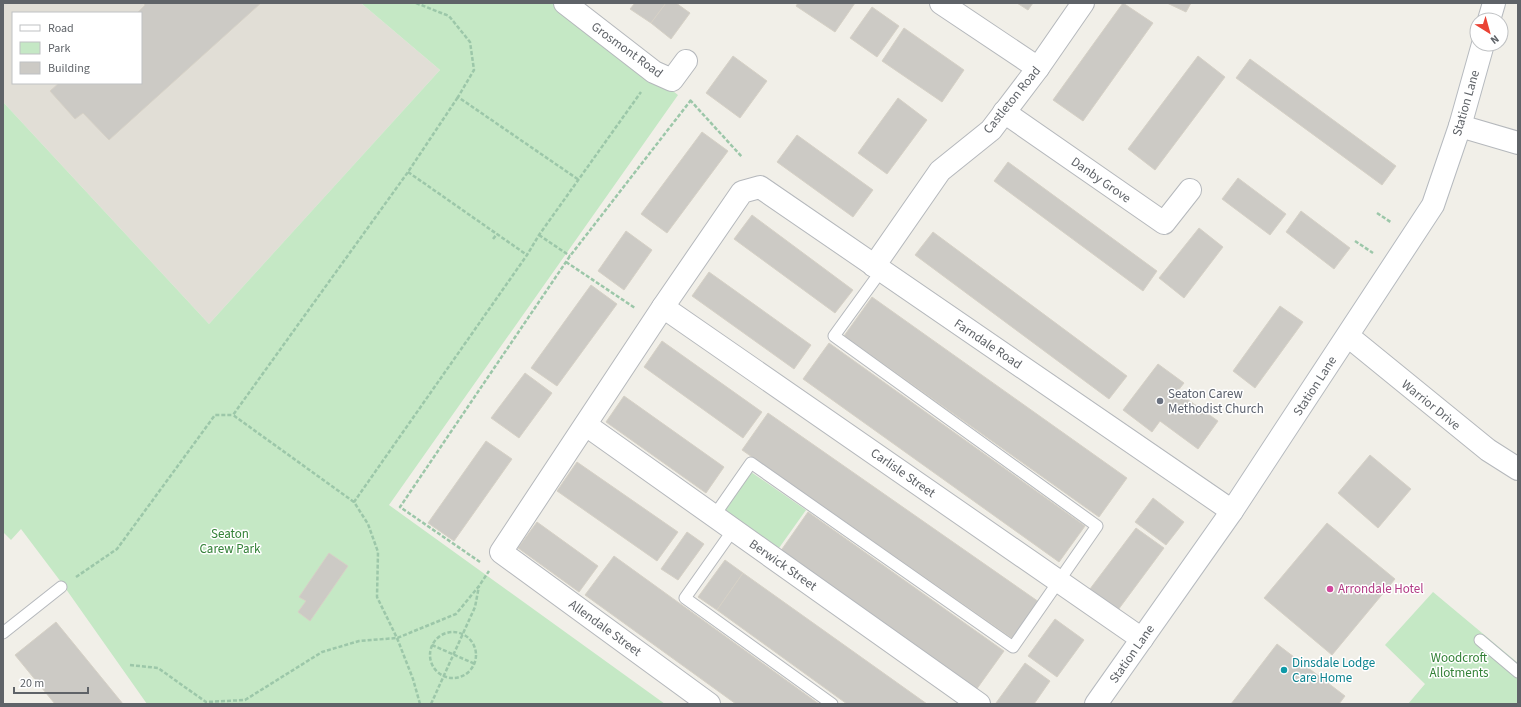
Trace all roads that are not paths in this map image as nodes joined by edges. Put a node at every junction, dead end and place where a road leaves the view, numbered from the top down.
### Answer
1 (565, 3) edge
2 (941, 3) edge
3 (1083, 3) edge
4 (1481, 52) edge
5 (686, 61) dead end
6 (1038, 68) junction
7 (1004, 112) junction
8 (1460, 126) junction
9 (1518, 143) edge
10 (1190, 190) dead end
11 (877, 268) junction
12 (663, 307) junction
13 (1348, 336) junction
14 (586, 426) junction
15 (1518, 469) edge
16 (1232, 511) junction
17 (714, 516) junction
18 (733, 530) junction
19 (1059, 582) junction
20 (61, 587) road end
21 (3, 633) edge
22 (1142, 639) junction
23 (1480, 640) dead end
24 (1518, 672) edge
25 (709, 704) edge
26 (832, 704) edge
27 (980, 704) edge
28 (1096, 704) edge

1 - 5 street, Grosmont Road
2 - 6 street
3 - 6 street, Castleton Road
4 - 8 street, Station Lane
6 - 7 street, Castleton Road
7 - 10 street, Danby Grove
7 - 11 street, Castleton Road
8 - 9 street
8 - 13 street, Station Lane
11 - 12 street, Farndale Road
11 - 16 street, Farndale Road
11 - 19 lane
12 - 14 street
12 - 19 street, Carlisle Street
13 - 15 street, Warrior Drive
13 - 16 street, Station Lane
14 - 17 street, Berwick Street
14 - 25 street, Allendale Street
16 - 22 street, Station Lane
17 - 18 street, Berwick Street
17 - 19 lane
18 - 26 lane
18 - 27 street, Berwick Street
19 - 22 street, Carlisle Street
20 - 21 lane
22 - 28 street, Station Lane
23 - 24 lane

